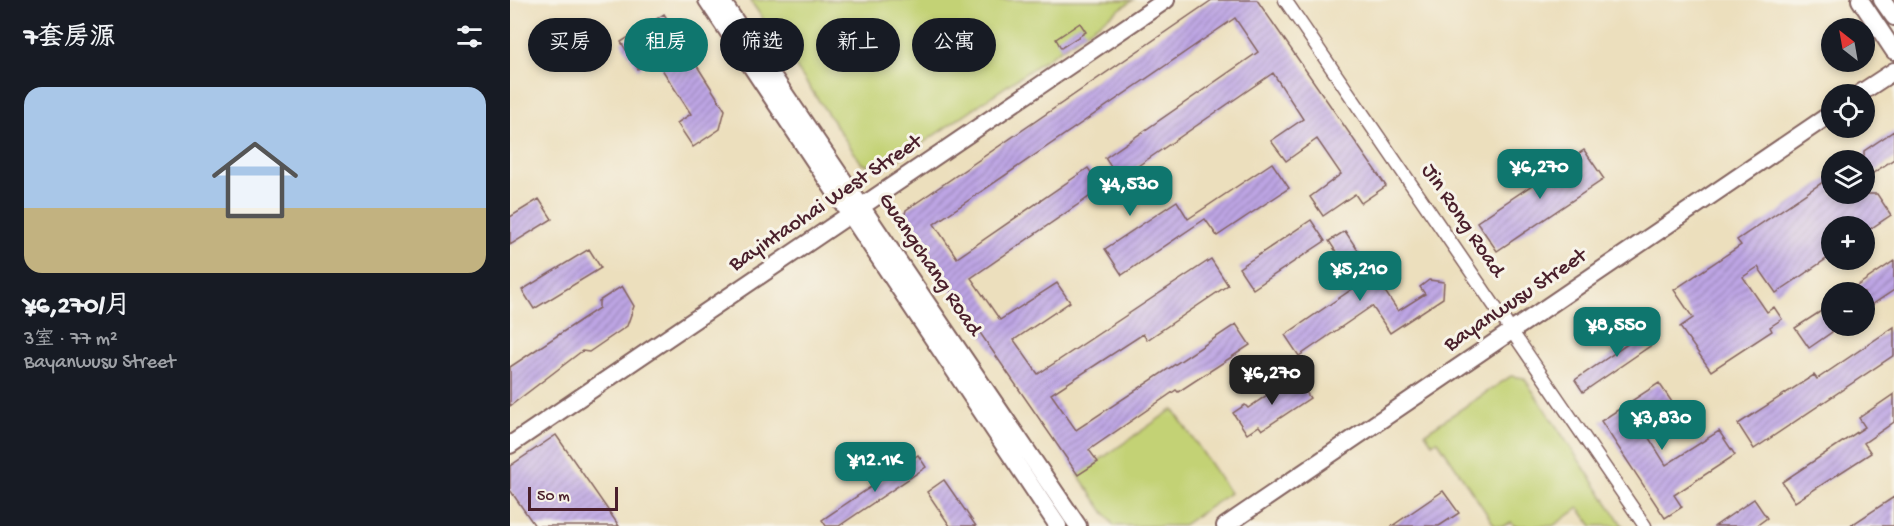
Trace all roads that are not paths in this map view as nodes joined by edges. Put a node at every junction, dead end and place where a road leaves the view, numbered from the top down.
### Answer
1 (707, 0) edge
2 (721, 0) edge
3 (1166, 0) edge
4 (1285, 0) edge
5 (1860, 0) edge
6 (1882, 0) edge
7 (1894, 17) edge
8 (1894, 51) edge
9 (1894, 71) edge
10 (1894, 78) edge
11 (1874, 84) edge
12 (1875, 91) edge
13 (1821, 121) edge
14 (1821, 128) edge
15 (857, 209) junction
16 (1514, 334) junction
17 (510, 445) edge
18 (1058, 526) edge
19 (1078, 526) edge
20 (1226, 526) edge
21 (1236, 526) edge
22 (1645, 526) edge

1 - 15 street, Guangchang Road
2 - 15 street, Guangchang Road
3 - 15 street, Bayintaohai West Street
4 - 16 street, Jin Rong Road
5 - 8 street
6 - 7 street
9 - 11 street
10 - 12 street
13 - 16 street, Bayanwusu Street
14 - 16 street, Bayanwusu Street
15 - 17 street, Bayintaohai West Street
15 - 18 street, Guangchang Road
15 - 19 street, Guangchang Road
16 - 20 street, Bayanwusu Street
16 - 21 street, Bayanwusu Street
16 - 22 street, Jin Rong Road

